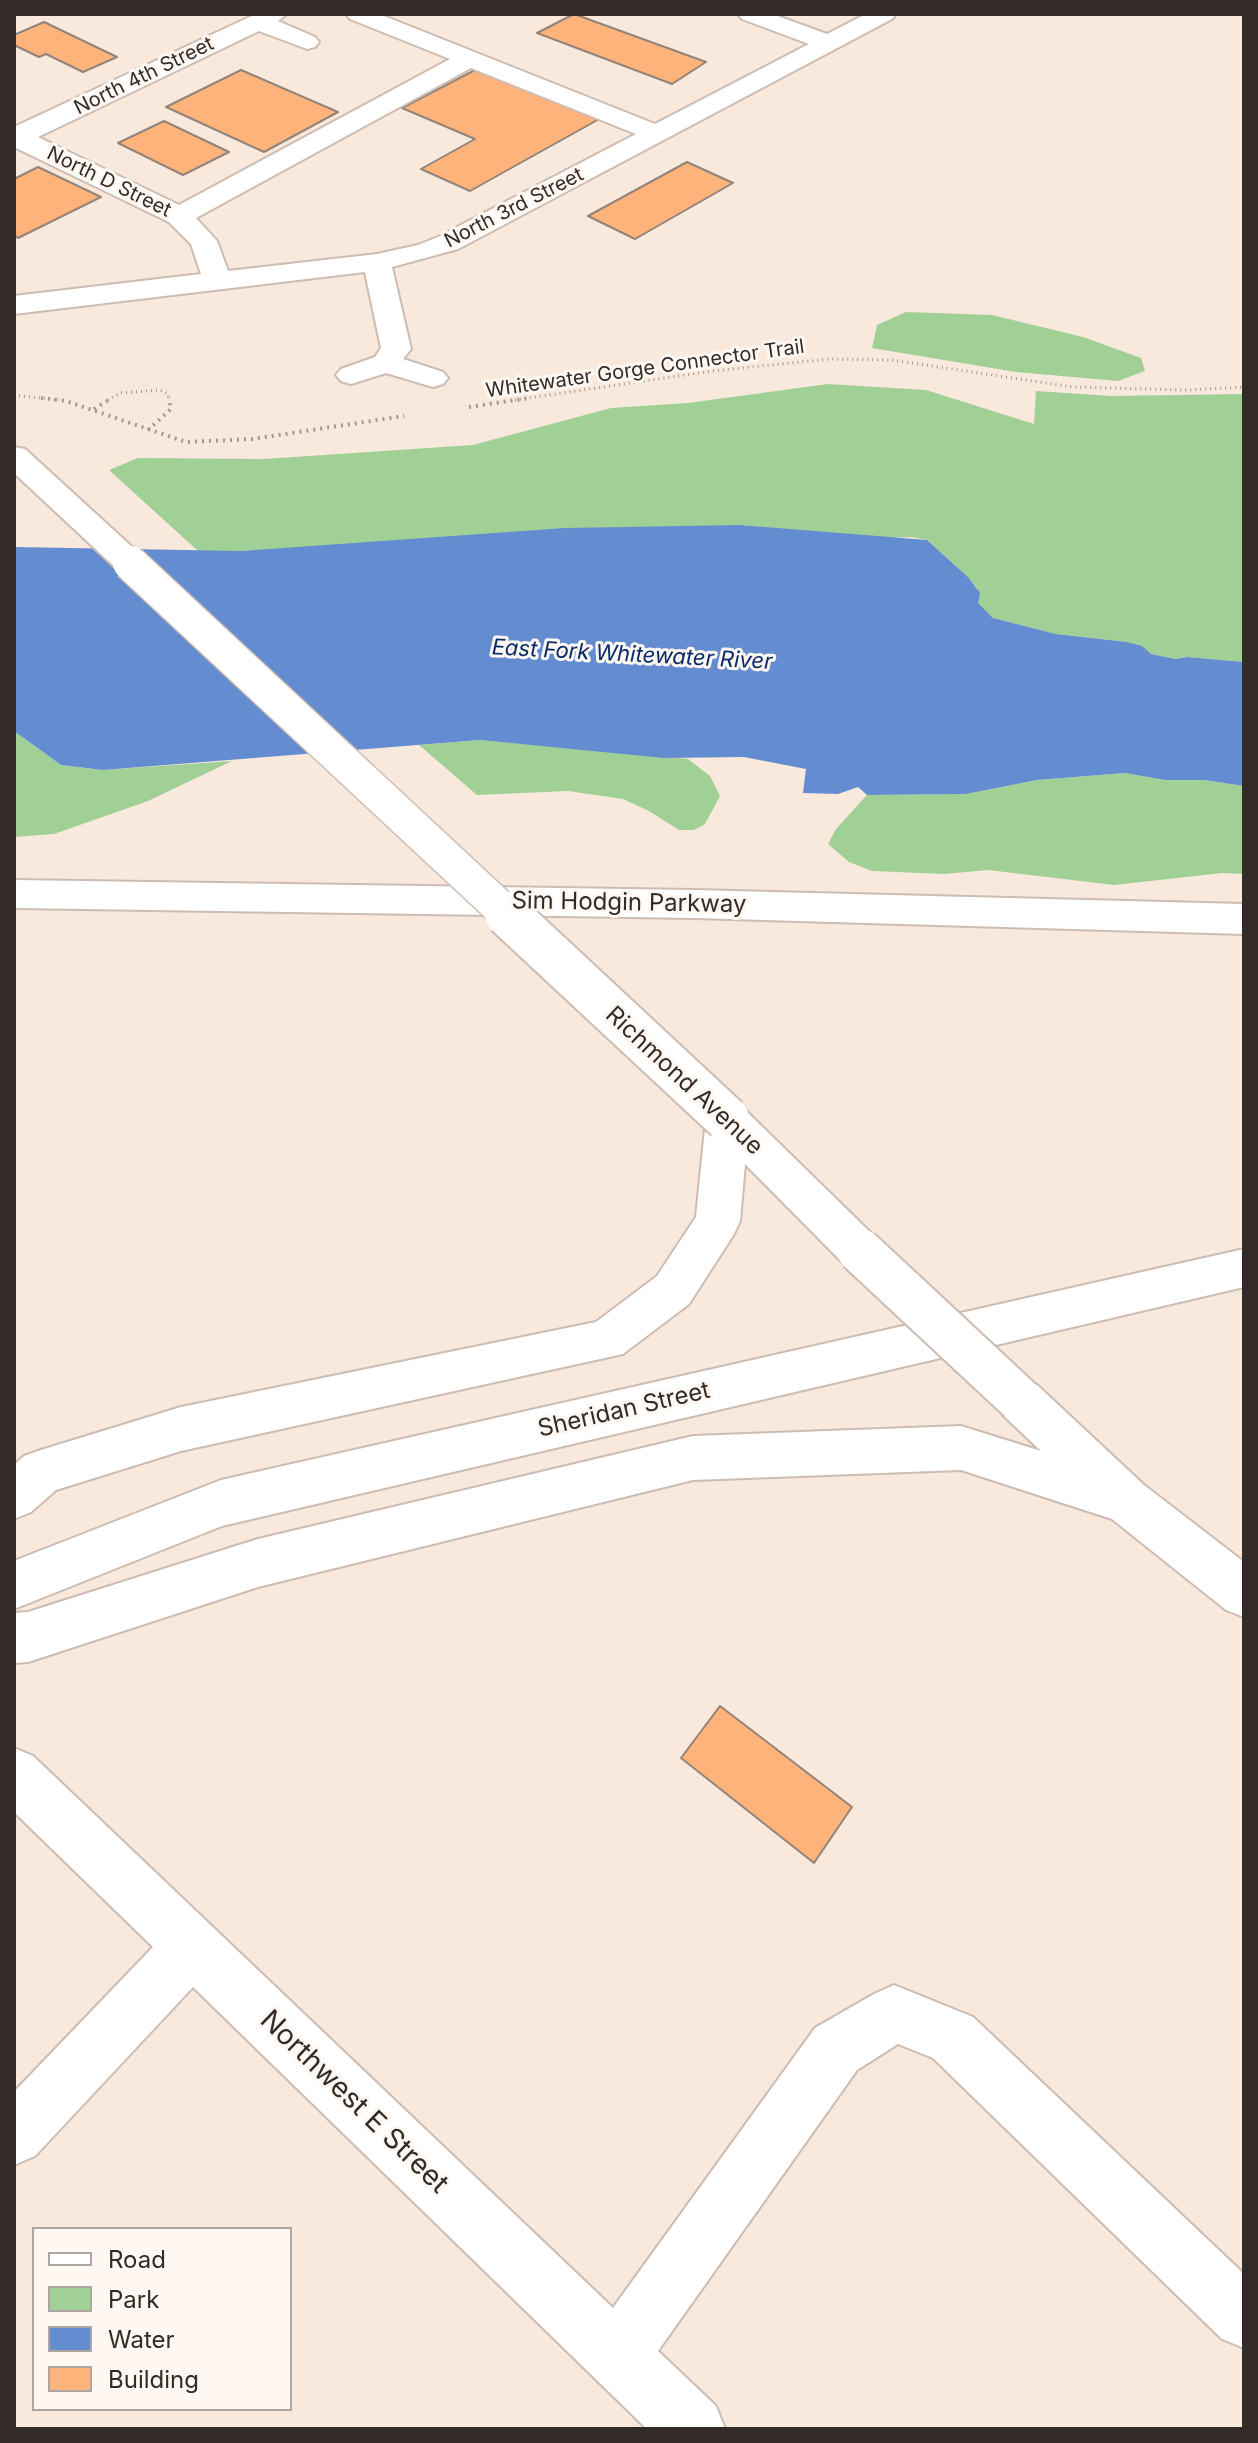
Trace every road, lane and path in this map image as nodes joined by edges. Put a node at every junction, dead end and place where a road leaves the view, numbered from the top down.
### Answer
1 (358, 14) edge
2 (750, 14) edge
3 (869, 16) edge
4 (267, 18) edge
5 (307, 42) dead end
6 (829, 43) junction
7 (469, 59) junction
8 (658, 134) junction
9 (15, 137) edge
10 (179, 216) junction
11 (377, 262) junction
12 (216, 281) junction
13 (14, 305) edge
14 (385, 363) junction
15 (351, 375) dead end
16 (433, 378) dead end
17 (1244, 387) edge
18 (14, 395) edge
19 (179, 400) dead end
20 (170, 401) junction
21 (466, 407) dead end
22 (94, 410) junction
23 (405, 416) dead end
24 (148, 430) junction
25 (14, 456) edge
26 (14, 894) edge
27 (1244, 919) edge
28 (727, 1119) junction
29 (1244, 1268) edge
30 (14, 1496) edge
31 (1127, 1501) junction
32 (14, 1585) edge
33 (1244, 1593) edge
34 (14, 1638) edge
35 (14, 1775) edge
36 (193, 1946) junction
37 (14, 2135) edge
38 (1244, 2317) edge
39 (617, 2355) junction
40 (693, 2429) edge

1 - 7 street
2 - 6 street
3 - 6 street, North 3rd Street
4 - 5 street
4 - 9 street, North 4th Street
6 - 8 street, North 3rd Street
7 - 8 street
7 - 10 street
8 - 11 street, North 3rd Street
9 - 10 street, North D Street
10 - 12 street, North D Street
11 - 12 street, North 3rd Street
11 - 14 street
12 - 13 street, North 3rd Street
14 - 15 street
14 - 16 street
17 - 21 path, Whitewater Gorge Connector Trail
18 - 22 path
19 - 20 path
20 - 22 path
20 - 24 path
22 - 24 path
23 - 24 path
25 - 28 street, Richmond Avenue, bridge
26 - 27 street, Sim Hodgin Parkway
28 - 30 street
28 - 31 street, Richmond Avenue, bridge
29 - 32 street, Sheridan Street
31 - 33 street, Richmond Avenue
31 - 34 street
35 - 36 street, Northwest E Street
36 - 37 street
36 - 39 street, Northwest E Street
38 - 39 street
39 - 40 street, Northwest E Street

